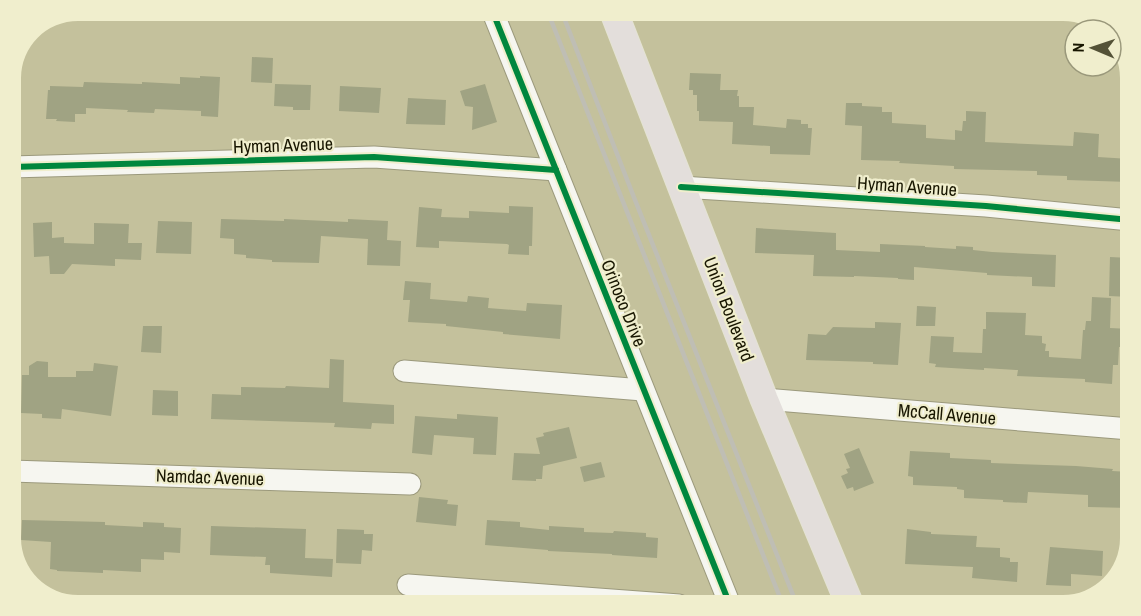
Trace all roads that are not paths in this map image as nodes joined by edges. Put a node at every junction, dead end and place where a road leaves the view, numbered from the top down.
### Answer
1 (496, 21) edge
2 (617, 21) edge
3 (21, 167) edge
4 (556, 170) junction
5 (681, 187) junction
6 (1120, 219) edge
7 (404, 371) dead end
8 (643, 390) junction
9 (764, 399) junction
10 (1120, 428) edge
11 (21, 471) edge
12 (410, 484) dead end
13 (408, 585) dead end
14 (537, 595) edge
15 (725, 595) edge
16 (845, 595) edge

1 - 4 street, Orinoco Drive
2 - 5 main road, Union Boulevard
3 - 4 street, Hyman Avenue
4 - 8 street, Orinoco Drive
5 - 6 street, Hyman Avenue
5 - 9 main road, Union Boulevard
7 - 8 street
8 - 15 street, Orinoco Drive
9 - 10 street, McCall Avenue
9 - 16 main road, Union Boulevard
11 - 12 street, Namdac Avenue
13 - 14 street

